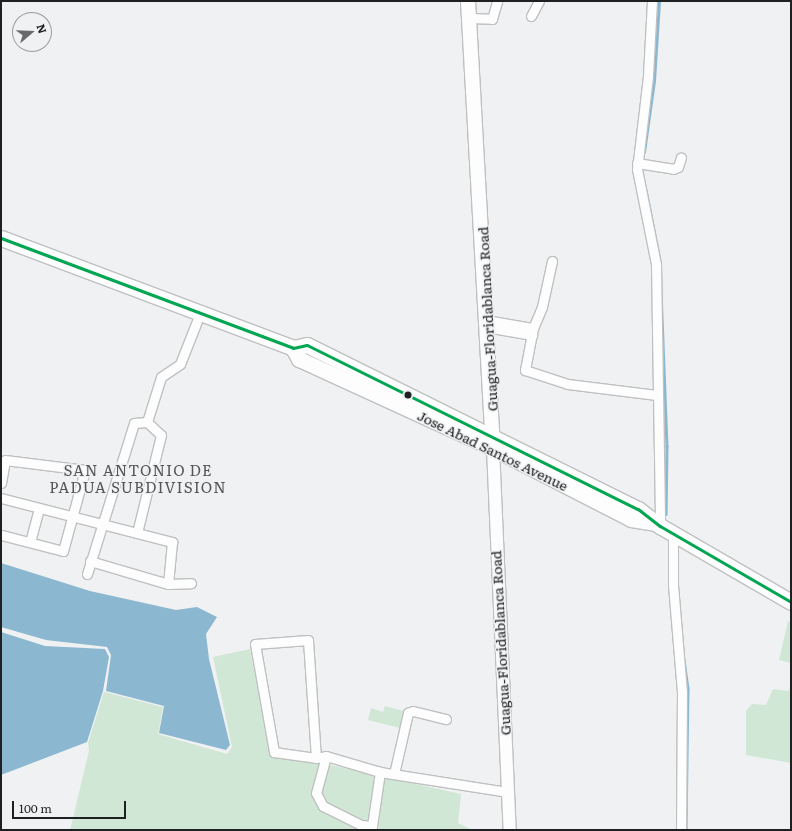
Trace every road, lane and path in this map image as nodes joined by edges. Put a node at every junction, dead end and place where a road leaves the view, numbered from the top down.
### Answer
1 (468, 1) edge
2 (497, 1) edge
3 (539, 1) edge
4 (652, 1) edge
5 (531, 16) dead end
6 (468, 18) junction
7 (682, 157) dead end
8 (640, 164) junction
9 (1, 238) edge
10 (552, 261) dead end
11 (200, 311) junction
12 (486, 323) junction
13 (532, 332) junction
14 (656, 395) junction
15 (147, 422) junction
16 (493, 442) junction
17 (1, 483) edge
18 (1, 498) edge
19 (39, 508) junction
20 (72, 516) junction
21 (101, 524) junction
22 (658, 525) junction
23 (136, 533) junction
24 (673, 534) junction
25 (1, 535) edge
26 (30, 542) junction
27 (90, 561) junction
28 (87, 574) dead end
29 (191, 583) dead end
30 (168, 584) junction
31 (791, 602) edge
32 (446, 719) dead end
33 (326, 756) junction
34 (316, 758) junction
35 (380, 772) junction
36 (394, 774) junction
37 (508, 792) junction
38 (510, 830) edge
39 (681, 830) edge

1 - 6 main road, Guagua-Floridablanca Road
2 - 6 street
3 - 5 street
4 - 8 street
6 - 12 main road, Guagua-Floridablanca Road
7 - 8 street
8 - 14 street
9 - 11 highway, Jose Abad Santos Avenue
10 - 13 street
11 - 15 street
11 - 16 highway, Jose Abad Santos Avenue
12 - 13 street
12 - 16 main road, Guagua-Floridablanca Road
13 - 14 street
14 - 22 street
15 - 21 street
15 - 23 street
16 - 22 highway, Jose Abad Santos Avenue
16 - 37 main road, Guagua-Floridablanca Road
17 - 20 street
18 - 19 street
19 - 20 street
19 - 26 street
20 - 21 street
20 - 26 street
21 - 23 street
21 - 27 street
22 - 24 highway, Jose Abad Santos Avenue
23 - 30 street
24 - 31 highway, Jose Abad Santos Avenue
24 - 39 street
25 - 26 street
27 - 28 street
27 - 30 street
29 - 30 street
32 - 36 street
33 - 34 street
33 - 35 street
33 - 35 street
34 - 34 street
35 - 36 street
36 - 37 street
37 - 38 main road, Guagua-Floridablanca Road

